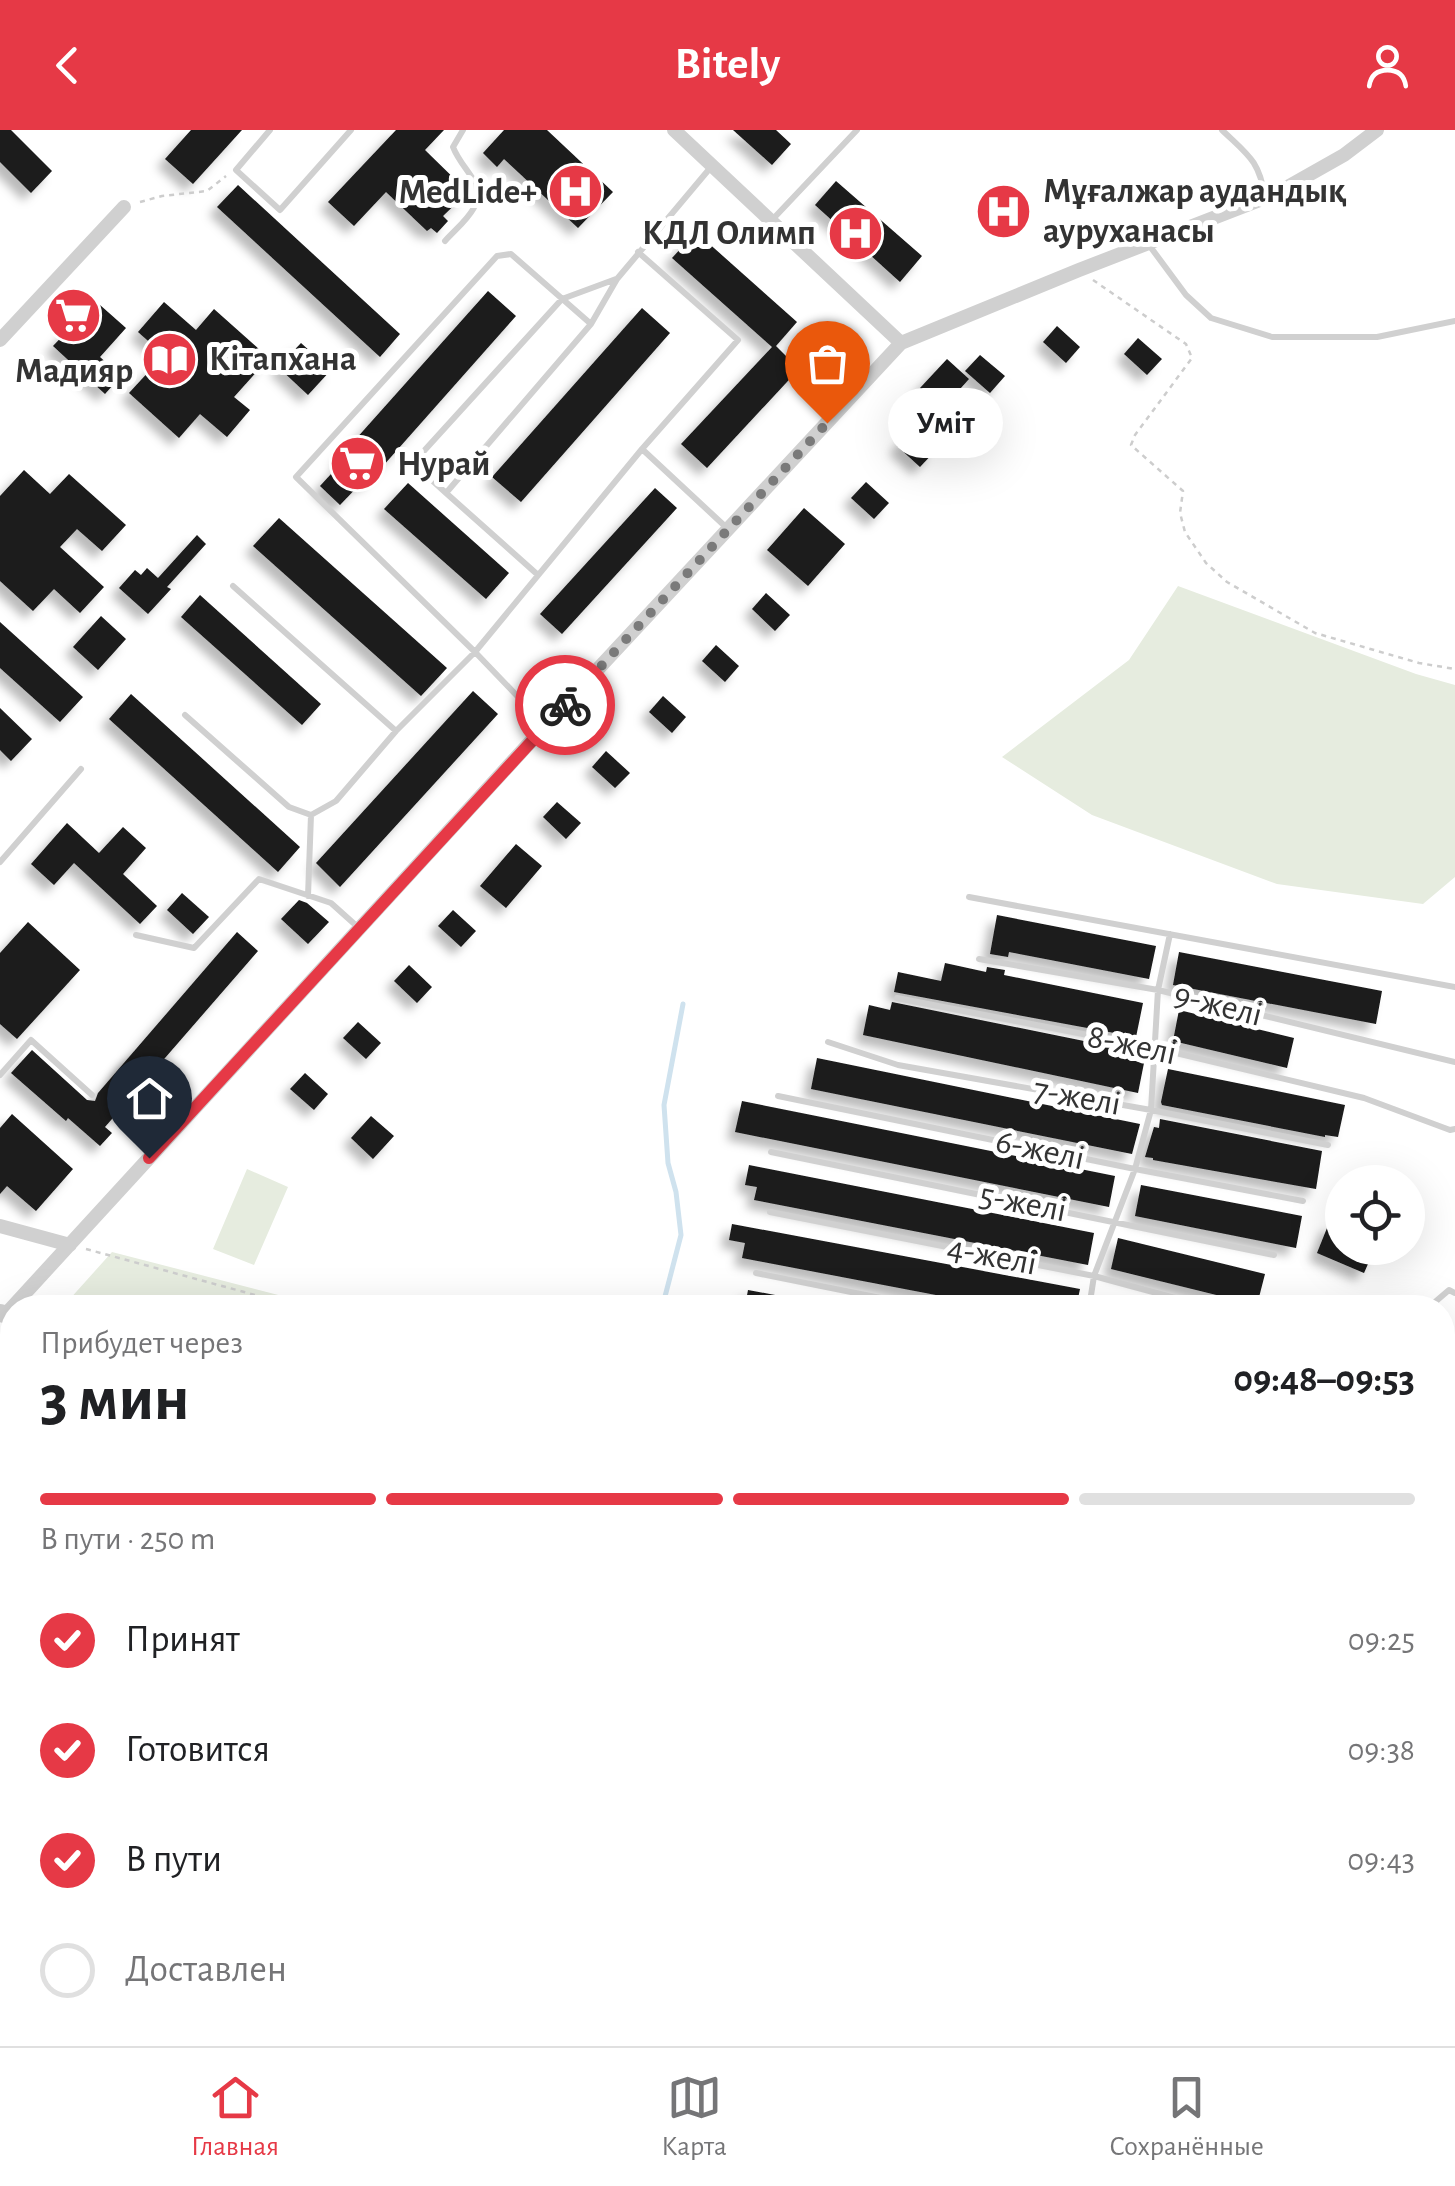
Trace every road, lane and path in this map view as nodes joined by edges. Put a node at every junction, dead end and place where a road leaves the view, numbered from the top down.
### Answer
1 (270, 130) edge
2 (351, 130) edge
3 (464, 130) edge
4 (674, 130) edge
5 (858, 130) edge
6 (1222, 130) edge
7 (1365, 130) edge
8 (1377, 130) edge
9 (1344, 155) junction
10 (712, 166) junction
11 (236, 170) junction
12 (1265, 198) junction
13 (124, 206) joint
14 (771, 222) junction
15 (445, 240) dead end
16 (1148, 244) junction
17 (638, 252) junction
18 (1078, 270) junction
19 (618, 278) junction
20 (562, 299) junction
21 (1455, 321) edge
22 (591, 324) junction
23 (0, 340) edge
24 (901, 343) junction
25 (642, 449) junction
26 (446, 494) junction
27 (729, 530) junction
28 (538, 575) junction
29 (233, 586) dead end
30 (475, 652) junction
31 (1455, 669) edge
32 (185, 716) dead end
33 (546, 726) junction
34 (396, 731) junction
35 (81, 769) dead end
36 (311, 815) junction
37 (0, 862) edge
38 (308, 896) junction
39 (969, 897) dead end
40 (360, 929) junction
41 (1170, 934) junction
42 (136, 935) dead end
43 (978, 959) dead end
44 (1455, 987) edge
45 (1158, 990) junction
46 (898, 998) dead end
47 (828, 1042) dead end
48 (1154, 1048) junction
49 (1455, 1062) edge
50 (0, 1075) edge
51 (92, 1095) dead end
52 (778, 1096) dead end
53 (1151, 1110) junction
54 (1455, 1129) edge
55 (1328, 1145) dead end
56 (772, 1152) dead end
57 (1135, 1169) junction
58 (1303, 1201) dead end
59 (770, 1212) dead end
60 (1114, 1221) junction
61 (0, 1226) edge
62 (70, 1244) junction
63 (1274, 1255) dead end
64 (756, 1273) dead end
65 (1094, 1276) junction
66 (23, 1295) edge
67 (256, 1295) edge
68 (866, 1295) edge
69 (1091, 1295) edge
70 (1164, 1295) edge

1 - 11 lane
2 - 11 lane
3 - 15 lane
4 - 10 street
5 - 14 lane
6 - 12 lane
7 - 9 lane
8 - 9 street
9 - 12 street
10 - 14 street
10 - 17 lane
11 - 13 path
12 - 16 street
13 - 23 street
14 - 24 street
16 - 18 street
16 - 21 lane
17 - 19 lane
17 - 25 lane
18 - 24 street
18 - 31 path
19 - 20 lane
19 - 22 lane
20 - 22 lane
20 - 26 lane
20 - 30 lane
22 - 26 lane
24 - 27 street
25 - 27 lane
25 - 28 lane
26 - 28 lane
27 - 33 street
28 - 30 lane
29 - 34 lane
30 - 33 lane
30 - 34 lane
32 - 36 lane
33 - 40 street
34 - 36 lane
35 - 37 lane
36 - 38 lane
38 - 40 lane
38 - 42 lane
39 - 41 lane
40 - 62 street
41 - 44 lane
41 - 45 lane
43 - 45 lane, 9-желі
45 - 48 lane
45 - 49 lane, 9-желі
46 - 48 lane, 8-желі
47 - 53 lane, 7-желі
48 - 53 lane
48 - 54 lane, 8-желі
50 - 51 lane
52 - 57 lane, 6-желі
53 - 55 lane, 7-желі
53 - 57 lane
56 - 60 lane, 5-желі
57 - 58 lane, 6-желі
57 - 60 lane
59 - 65 lane, 4-желі
60 - 63 lane, 5-желі
60 - 65 lane
61 - 62 street
62 - 66 street
62 - 67 path
64 - 68 lane
65 - 69 lane
65 - 70 lane, 4-желі

